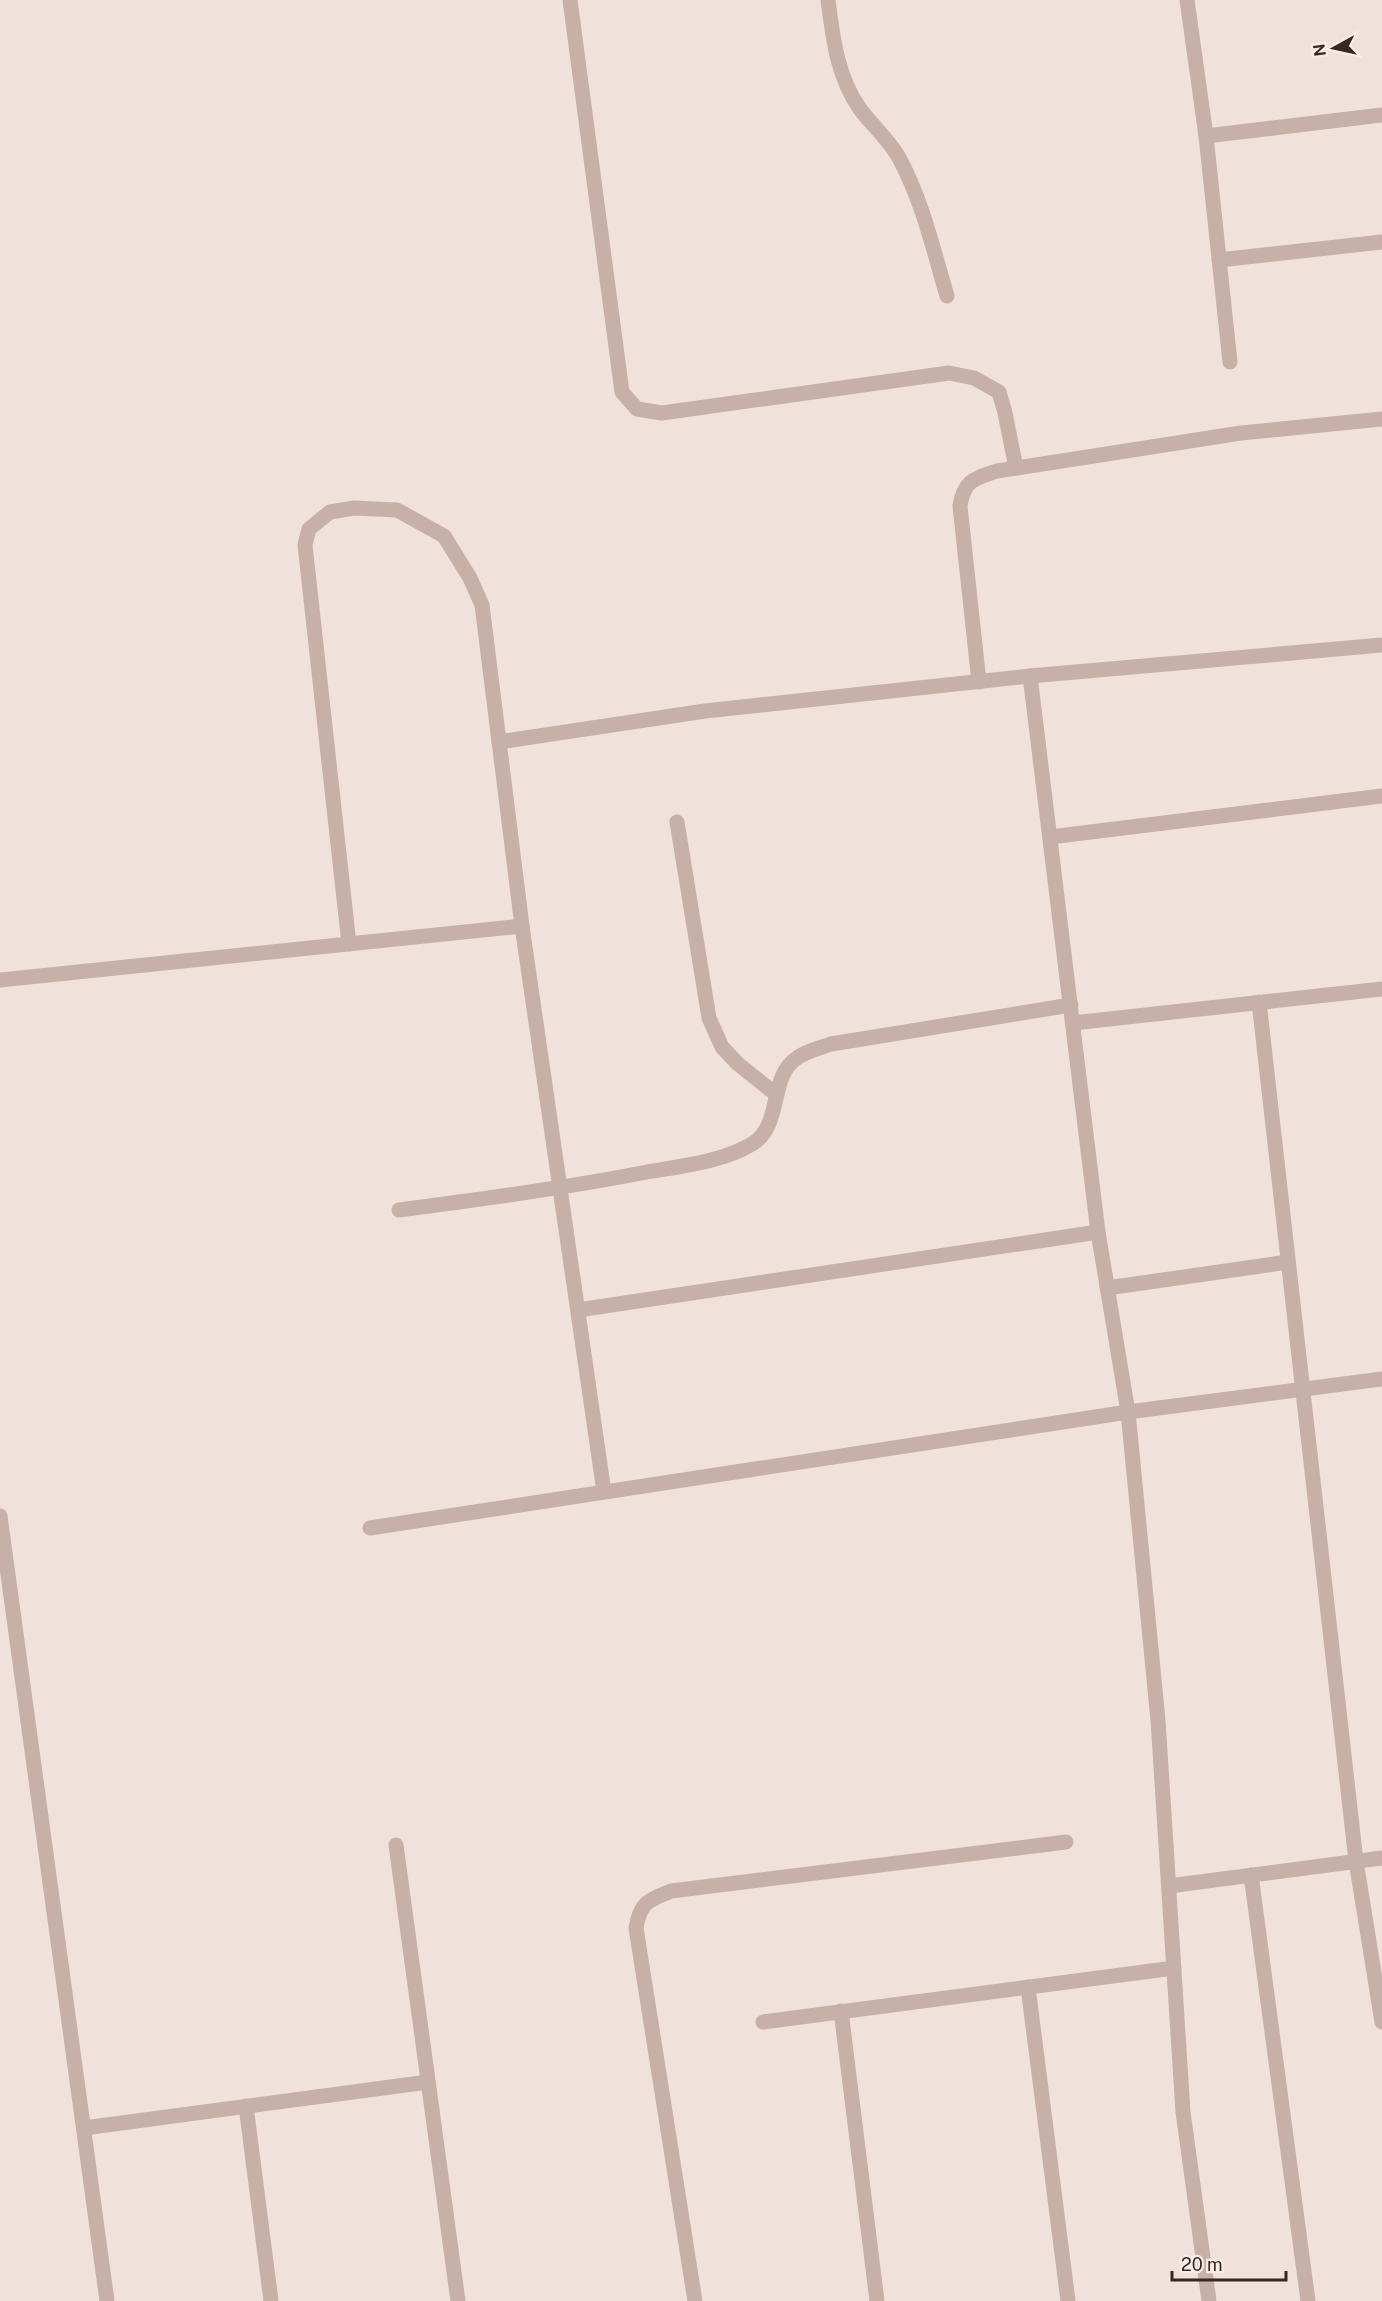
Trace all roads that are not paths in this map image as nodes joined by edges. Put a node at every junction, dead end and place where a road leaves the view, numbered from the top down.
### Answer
1 (570, 0) edge
2 (828, 0) edge
3 (1187, 0) edge
4 (1382, 115) edge
5 (1206, 136) junction
6 (1382, 242) edge
7 (1219, 260) junction
8 (947, 296) dead end
9 (1230, 362) dead end
10 (1382, 419) edge
11 (1016, 468) junction
12 (1382, 645) edge
13 (1030, 676) junction
14 (979, 682) junction
15 (499, 742) junction
16 (1382, 796) edge
17 (676, 822) dead end
18 (1050, 837) junction
19 (522, 926) junction
20 (349, 944) junction
21 (0, 980) edge
22 (1382, 989) edge
23 (1259, 1002) junction
24 (1071, 1005) junction
25 (1073, 1023) junction
26 (777, 1095) junction
27 (561, 1189) junction
28 (399, 1210) dead end
29 (1098, 1232) junction
30 (1288, 1262) junction
31 (1107, 1288) junction
32 (578, 1310) junction
33 (1382, 1379) edge
34 (1303, 1390) junction
35 (1128, 1413) junction
36 (604, 1492) junction
37 (0, 1516) edge
38 (370, 1528) dead end
39 (1066, 1842) dead end
40 (396, 1845) dead end
41 (1382, 1858) edge
42 (1356, 1861) junction
43 (1251, 1875) junction
44 (1169, 1886) junction
45 (1174, 1968) junction
46 (1028, 1987) junction
47 (841, 2011) junction
48 (763, 2022) dead end
49 (1382, 2022) edge
50 (428, 2082) junction
51 (246, 2106) junction
52 (84, 2128) junction
53 (107, 2301) edge
54 (271, 2301) edge
55 (458, 2301) edge
56 (695, 2301) edge
57 (877, 2301) edge
58 (1068, 2301) edge
59 (1209, 2301) edge
60 (1308, 2301) edge

1 - 11 street
2 - 8 street
3 - 5 street
4 - 5 street
5 - 7 street
6 - 7 street
7 - 9 street
10 - 11 street
11 - 14 street
12 - 13 street
13 - 14 street
13 - 18 street
14 - 15 street
15 - 19 street
15 - 20 street
16 - 18 street
17 - 26 street
18 - 24 street
19 - 20 street
19 - 27 street
20 - 21 street
22 - 23 street
23 - 25 street
23 - 30 street
24 - 25 street
24 - 26 street
25 - 29 street
26 - 27 street
27 - 28 street
27 - 32 street
29 - 31 street
29 - 32 street
30 - 31 street
30 - 34 street
31 - 35 street
32 - 36 street
33 - 34 street
34 - 35 street
34 - 42 street
35 - 36 street
35 - 44 street
36 - 38 street
37 - 52 street
39 - 56 street
40 - 50 street
41 - 42 street
42 - 43 street
42 - 49 street
43 - 44 street
43 - 60 street
44 - 45 street
45 - 46 street
45 - 59 street
46 - 47 street
46 - 58 street
47 - 48 street
47 - 57 street
50 - 51 street
50 - 55 street
51 - 52 street
51 - 54 street
52 - 53 street

